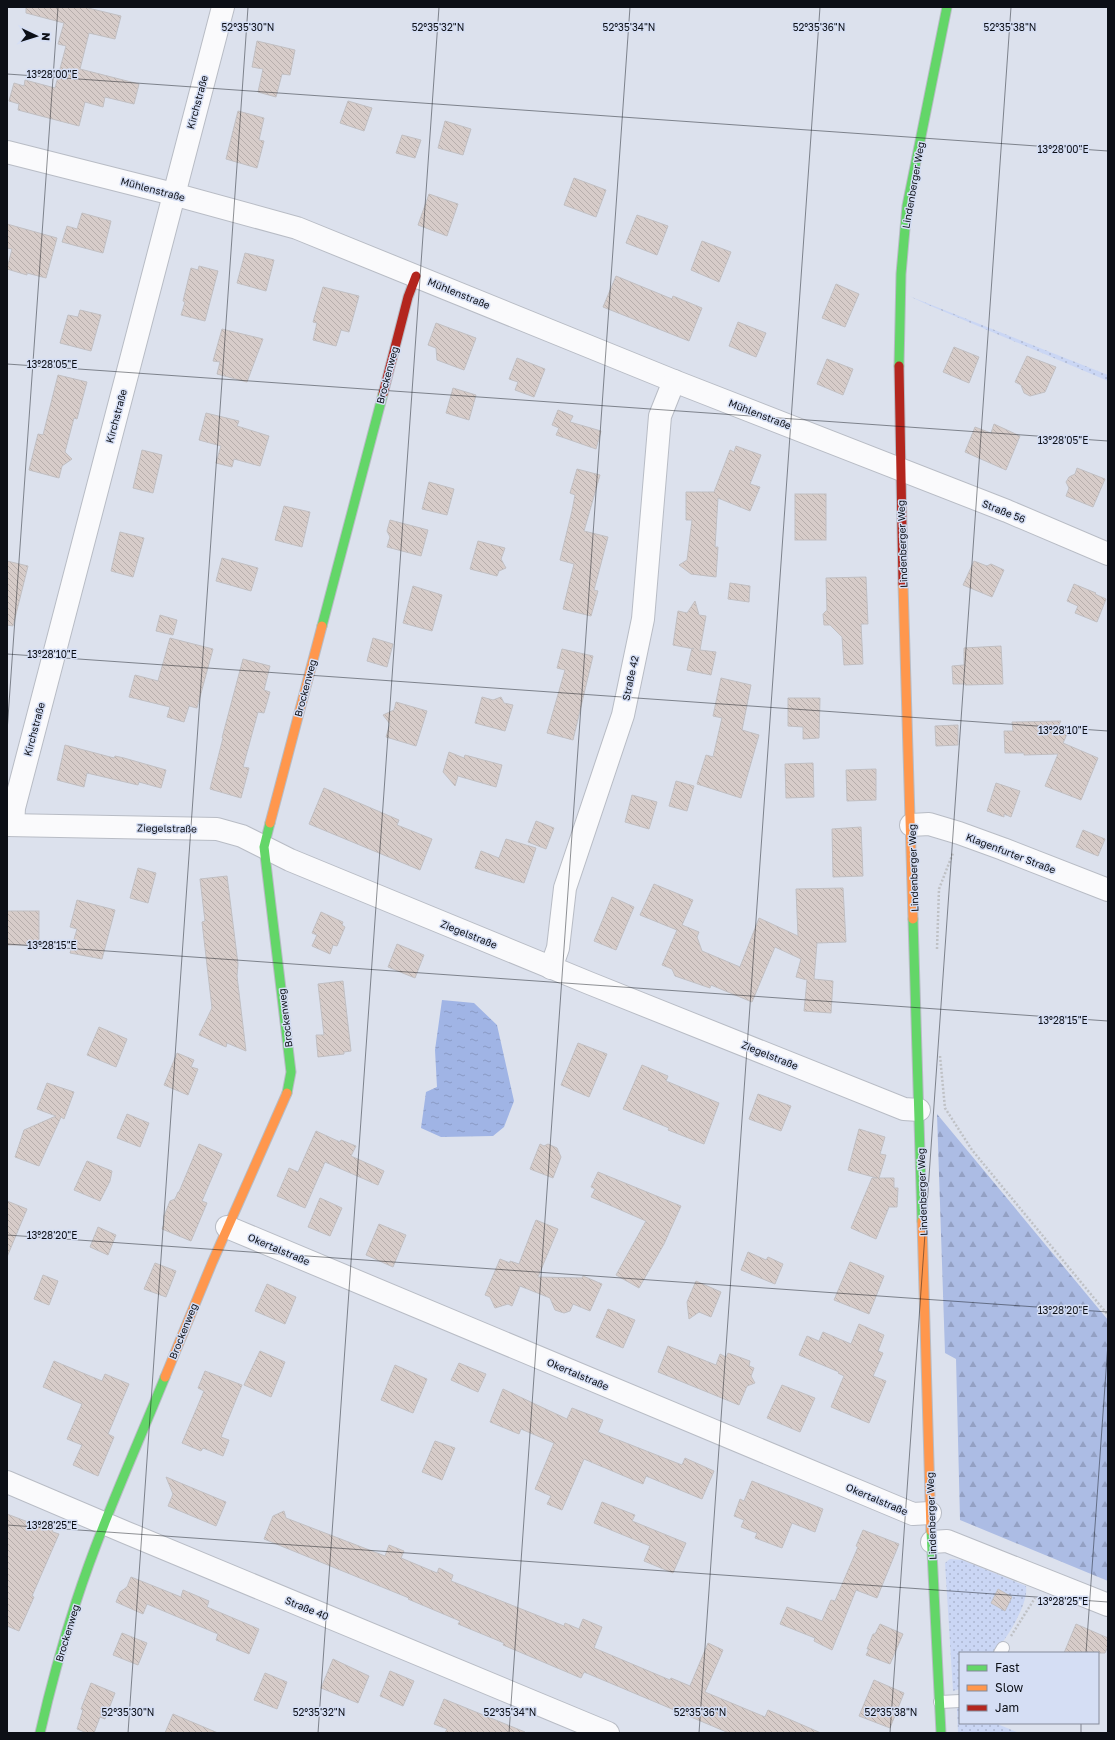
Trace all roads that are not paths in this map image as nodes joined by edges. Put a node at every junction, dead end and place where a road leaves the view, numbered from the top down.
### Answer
1 (222, 7) edge
2 (947, 7) edge
3 (7, 152) edge
4 (173, 194) junction
5 (416, 276) junction
6 (674, 381) junction
7 (900, 469) junction
8 (1108, 554) edge
9 (10, 825) edge
10 (911, 825) junction
11 (264, 847) junction
12 (1108, 890) edge
13 (552, 968) junction
14 (919, 1110) junction
15 (227, 1227) junction
16 (7, 1482) edge
17 (930, 1514) junction
18 (105, 1524) junction
19 (932, 1542) junction
20 (1108, 1605) edge
21 (959, 1701) edge
22 (940, 1702) junction
23 (40, 1733) edge
24 (608, 1733) edge
25 (941, 1733) edge

1 - 4 street, Kirchstraße
2 - 7 street, Lindenberger Weg
3 - 4 street, Mühlenstraße
4 - 5 street, Mühlenstraße
4 - 9 street, Kirchstraße
5 - 6 street, Mühlenstraße
5 - 11 street, Brockenweg
6 - 7 street, Mühlenstraße
6 - 13 street, Straße 42
7 - 8 street, Straße 56
7 - 10 street, Lindenberger Weg
9 - 11 street, Ziegelstraße
10 - 12 street, Klagenfurter Straße
10 - 14 street, Lindenberger Weg
11 - 13 street, Ziegelstraße
11 - 15 street, Brockenweg
13 - 14 street, Ziegelstraße
14 - 17 street, Lindenberger Weg
15 - 17 street, Okertalstraße
15 - 18 street, Brockenweg
16 - 18 street, Straße 40
17 - 19 street, Lindenberger Weg
18 - 23 street, Brockenweg
18 - 24 street, Straße 40
19 - 20 street
19 - 22 street, Lindenberger Weg
21 - 22 lane
22 - 25 street, Lindenberger Weg

